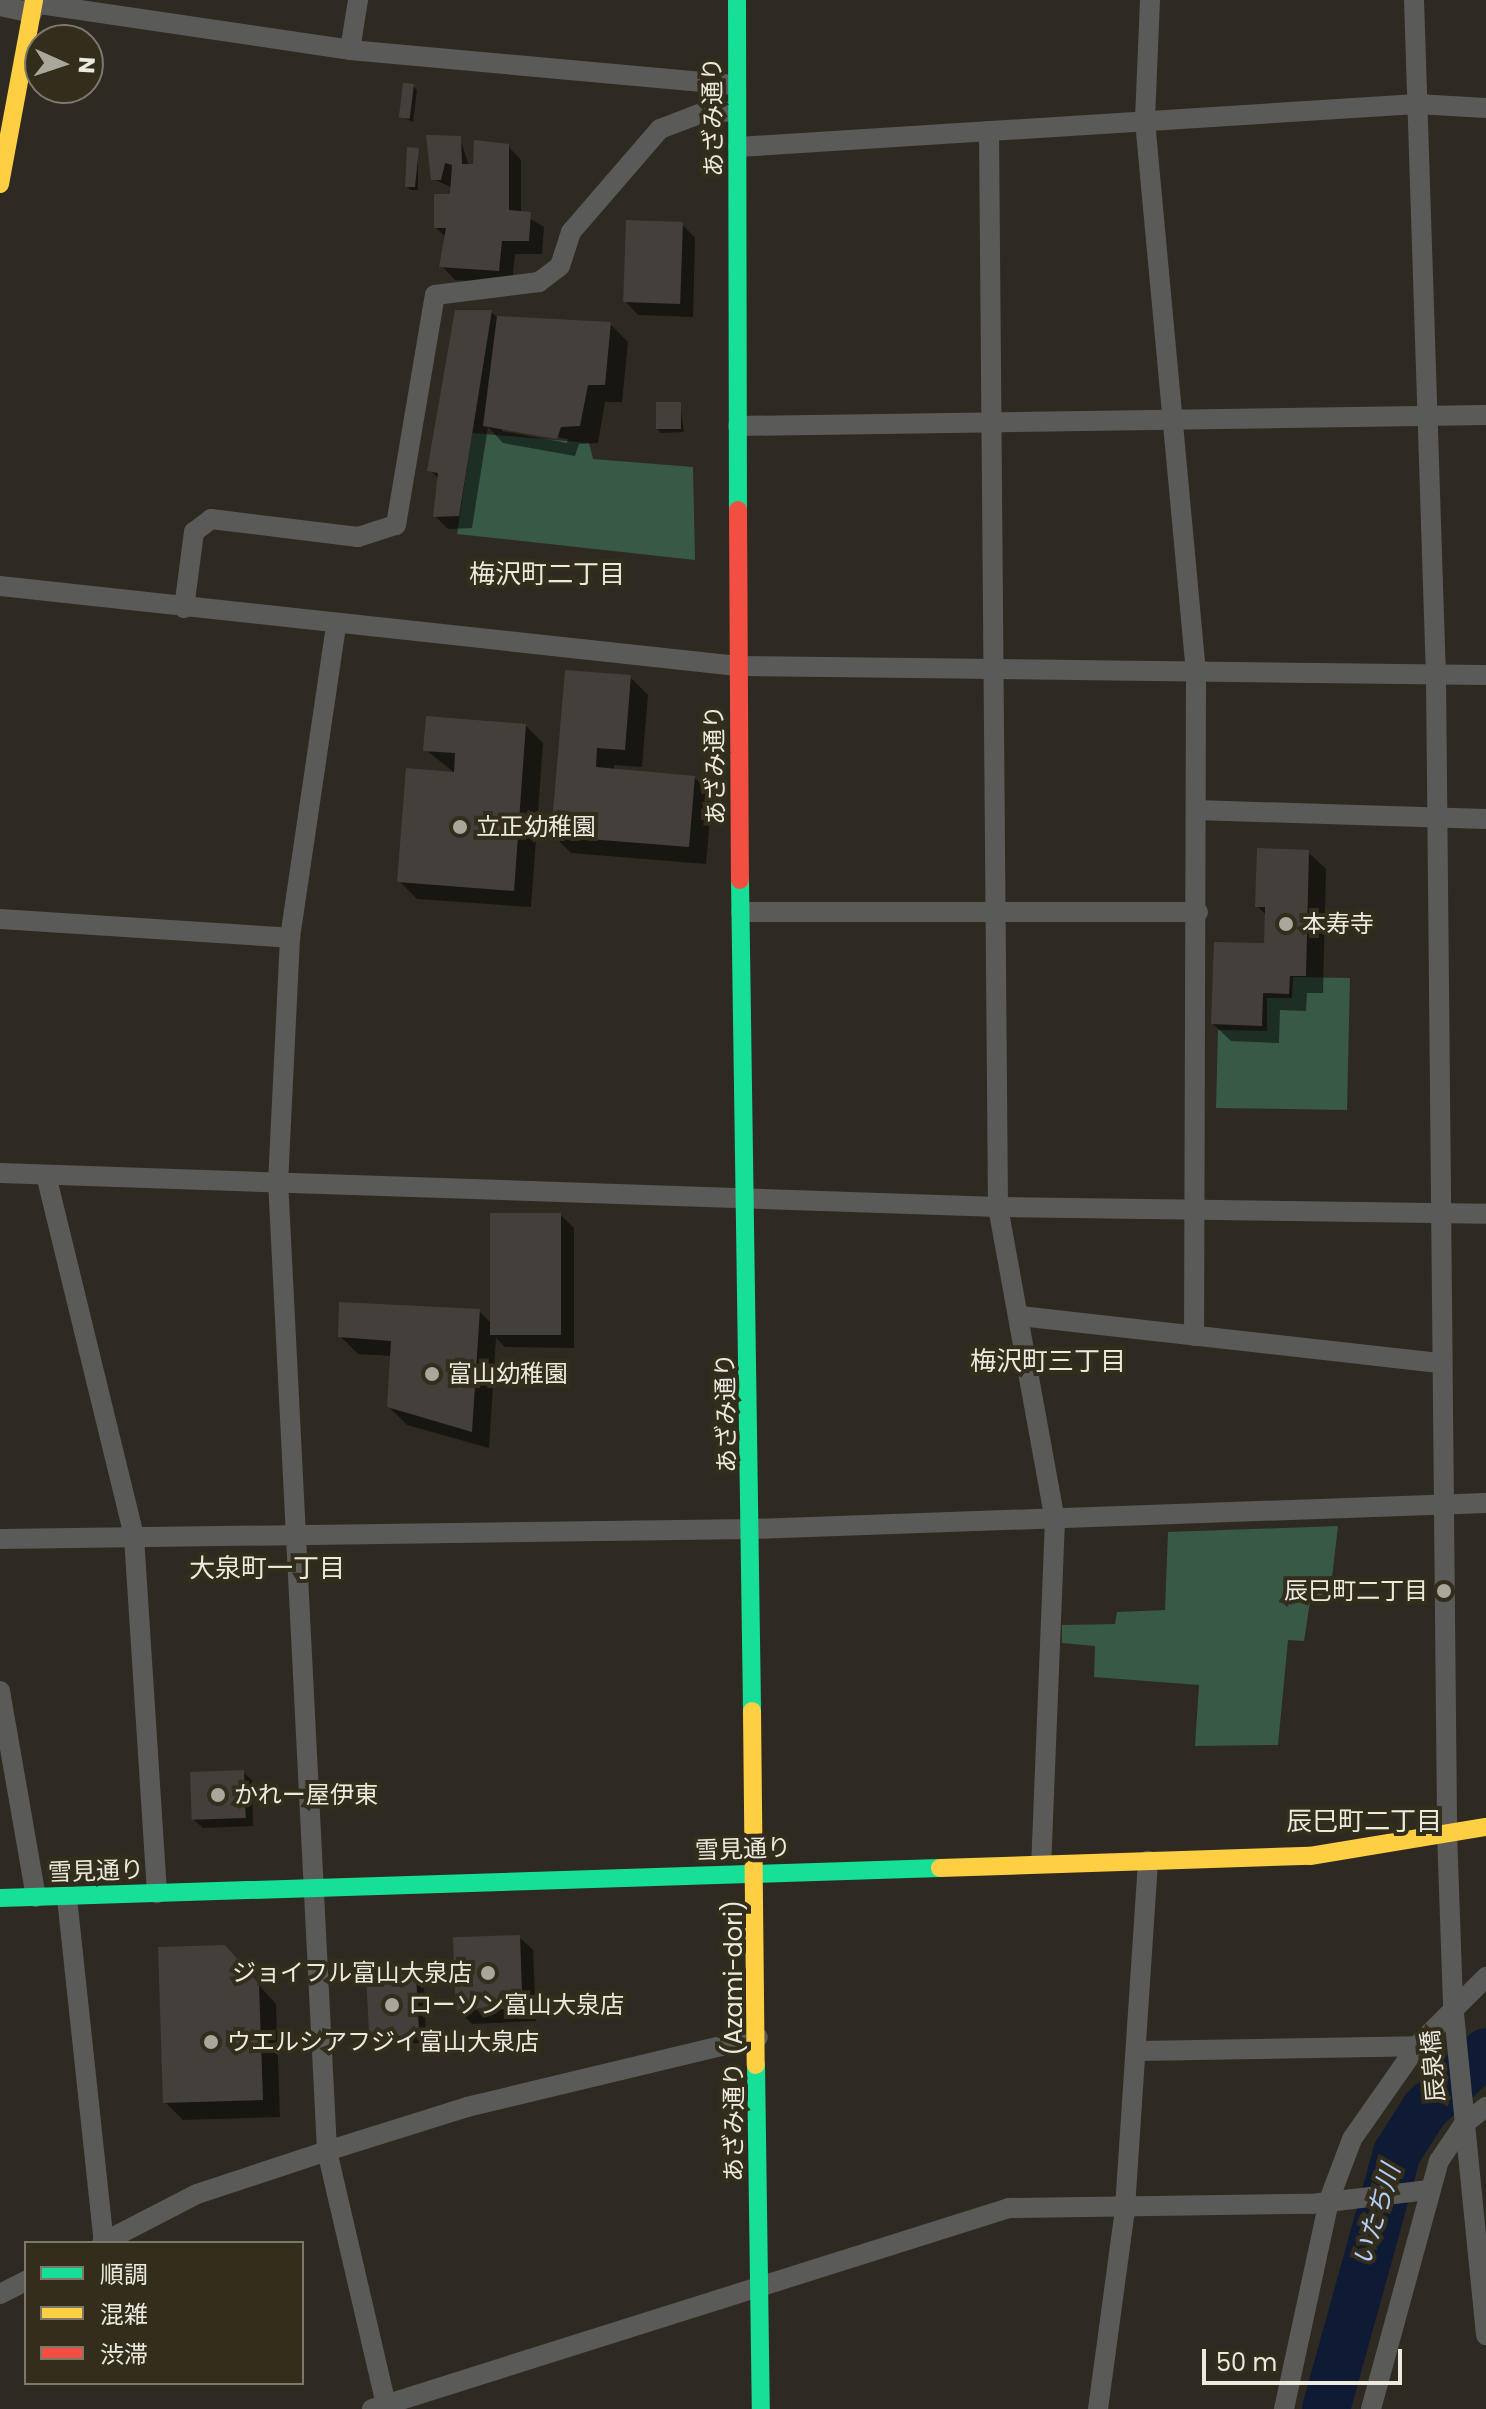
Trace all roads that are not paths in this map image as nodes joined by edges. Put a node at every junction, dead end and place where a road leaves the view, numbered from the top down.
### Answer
1 (358, 0) edge
2 (737, 0) edge
3 (1150, 0) edge
4 (1414, 0) edge
5 (33, 5) edge
6 (0, 6) edge
7 (350, 50) junction
8 (735, 85) junction
9 (1417, 104) junction
10 (1486, 108) edge
11 (736, 112) junction
12 (1145, 121) junction
13 (989, 131) junction
14 (738, 147) junction
15 (0, 184) edge
16 (1486, 415) edge
17 (1427, 419) junction
18 (990, 423) junction
19 (1173, 423) junction
20 (738, 426) junction
21 (0, 586) edge
22 (184, 608) junction
23 (336, 626) junction
24 (738, 666) junction
25 (992, 669) junction
26 (1196, 673) junction
27 (1486, 675) edge
28 (1436, 676) junction
29 (1196, 810) junction
30 (1437, 817) junction
31 (1486, 819) edge
32 (741, 912) junction
33 (996, 912) junction
34 (1198, 912) junction
35 (0, 919) edge
36 (290, 938) junction
37 (0, 1173) edge
38 (46, 1175) junction
39 (278, 1180) junction
40 (744, 1199) junction
41 (998, 1207) junction
42 (1199, 1210) junction
43 (1440, 1213) junction
44 (1486, 1214) edge
45 (1020, 1316) junction
46 (1194, 1336) junction
47 (1441, 1363) junction
48 (1486, 1503) edge
49 (1442, 1506) junction
50 (1055, 1520) junction
51 (753, 1529) junction
52 (296, 1535) junction
53 (134, 1537) junction
54 (0, 1539) edge
55 (0, 1691) edge
56 (1486, 1827) edge
57 (1447, 1832) junction
58 (1148, 1861) junction
59 (1041, 1863) junction
60 (756, 1872) junction
61 (314, 1889) junction
62 (157, 1893) junction
63 (36, 1897) junction
64 (0, 1898) edge
65 (67, 1898) junction
66 (1486, 1977) edge
67 (1453, 2004) junction
68 (758, 2037) junction
69 (1417, 2046) junction
70 (1138, 2051) junction
71 (1486, 2107) edge
72 (1464, 2124) junction
73 (327, 2151) junction
74 (1424, 2190) junction
75 (1329, 2200) junction
76 (1125, 2208) junction
77 (103, 2241) edge
78 (107, 2241) edge
79 (24, 2282) edge
80 (760, 2289) junction
81 (0, 2294) edge
82 (1486, 2335) edge
83 (381, 2407) edge
84 (761, 2409) edge
85 (1098, 2409) edge
86 (1284, 2409) edge
87 (1371, 2409) edge

1 - 7 street
2 - 8 street, あざみ通り
3 - 12 street
4 - 9 street, 辰泉橋
5 - 6 street
5 - 7 street
5 - 15 street
7 - 8 street
8 - 11 street, あざみ通り
9 - 10 street
9 - 12 street
9 - 17 street, 辰泉橋
11 - 14 street, あざみ通り
11 - 22 street
12 - 13 street
12 - 19 street
13 - 14 street
13 - 18 street
14 - 20 street, あざみ通り
16 - 17 street
17 - 19 street
17 - 28 street, 辰泉橋
18 - 19 street
18 - 20 street
18 - 25 street
19 - 26 street
20 - 24 street, あざみ通り
21 - 22 street
22 - 23 street
23 - 24 street
23 - 36 street
24 - 25 street
24 - 32 street, あざみ通り
25 - 26 street
25 - 33 street
26 - 28 street
26 - 29 street
27 - 28 street
28 - 30 street, 辰泉橋
29 - 30 street
29 - 34 street
30 - 31 street
30 - 43 street, 辰泉橋
32 - 33 street
32 - 40 street, あざみ通り
33 - 34 street
33 - 41 street
34 - 42 street
35 - 36 street
36 - 39 street
37 - 38 street
38 - 39 street
38 - 53 street
39 - 40 street
39 - 52 street
40 - 41 street
40 - 51 street, あざみ通り
41 - 42 street
41 - 45 street
42 - 43 street
42 - 46 street
43 - 44 street
43 - 47 street, 辰泉橋
45 - 46 street
45 - 50 street
46 - 47 street
47 - 49 street, 辰泉橋
48 - 49 street
49 - 50 street
49 - 57 street, 辰泉橋
50 - 51 street
50 - 59 street
51 - 52 street
51 - 60 street, あざみ通り (Azami-dori)
52 - 53 street
52 - 61 street
53 - 54 street
53 - 62 street
55 - 63 street
56 - 57 street, 雪見通り
57 - 58 street, 雪見通り
57 - 67 street, 辰泉橋
58 - 59 street, 雪見通り
58 - 70 street
59 - 60 street, 雪見通り
60 - 61 street, 雪見通り
60 - 68 street, あざみ通り (Azami-dori)
61 - 62 street, 雪見通り
61 - 73 street
62 - 65 street, 雪見通り
63 - 64 street, 雪見通り
63 - 65 street, 雪見通り
65 - 77 street
66 - 67 street
67 - 69 street
67 - 72 street, 辰泉橋
68 - 73 street
68 - 80 street, あざみ通り (Azami-dori)
69 - 70 street
69 - 75 street
70 - 76 street
71 - 72 street
72 - 74 street
72 - 82 street, 辰泉橋
73 - 78 street
73 - 83 street
74 - 75 street
74 - 87 street
75 - 76 street
75 - 86 street
76 - 80 street
76 - 85 street
79 - 81 street
80 - 83 street
80 - 84 street, あざみ通り (Azami-dori)

